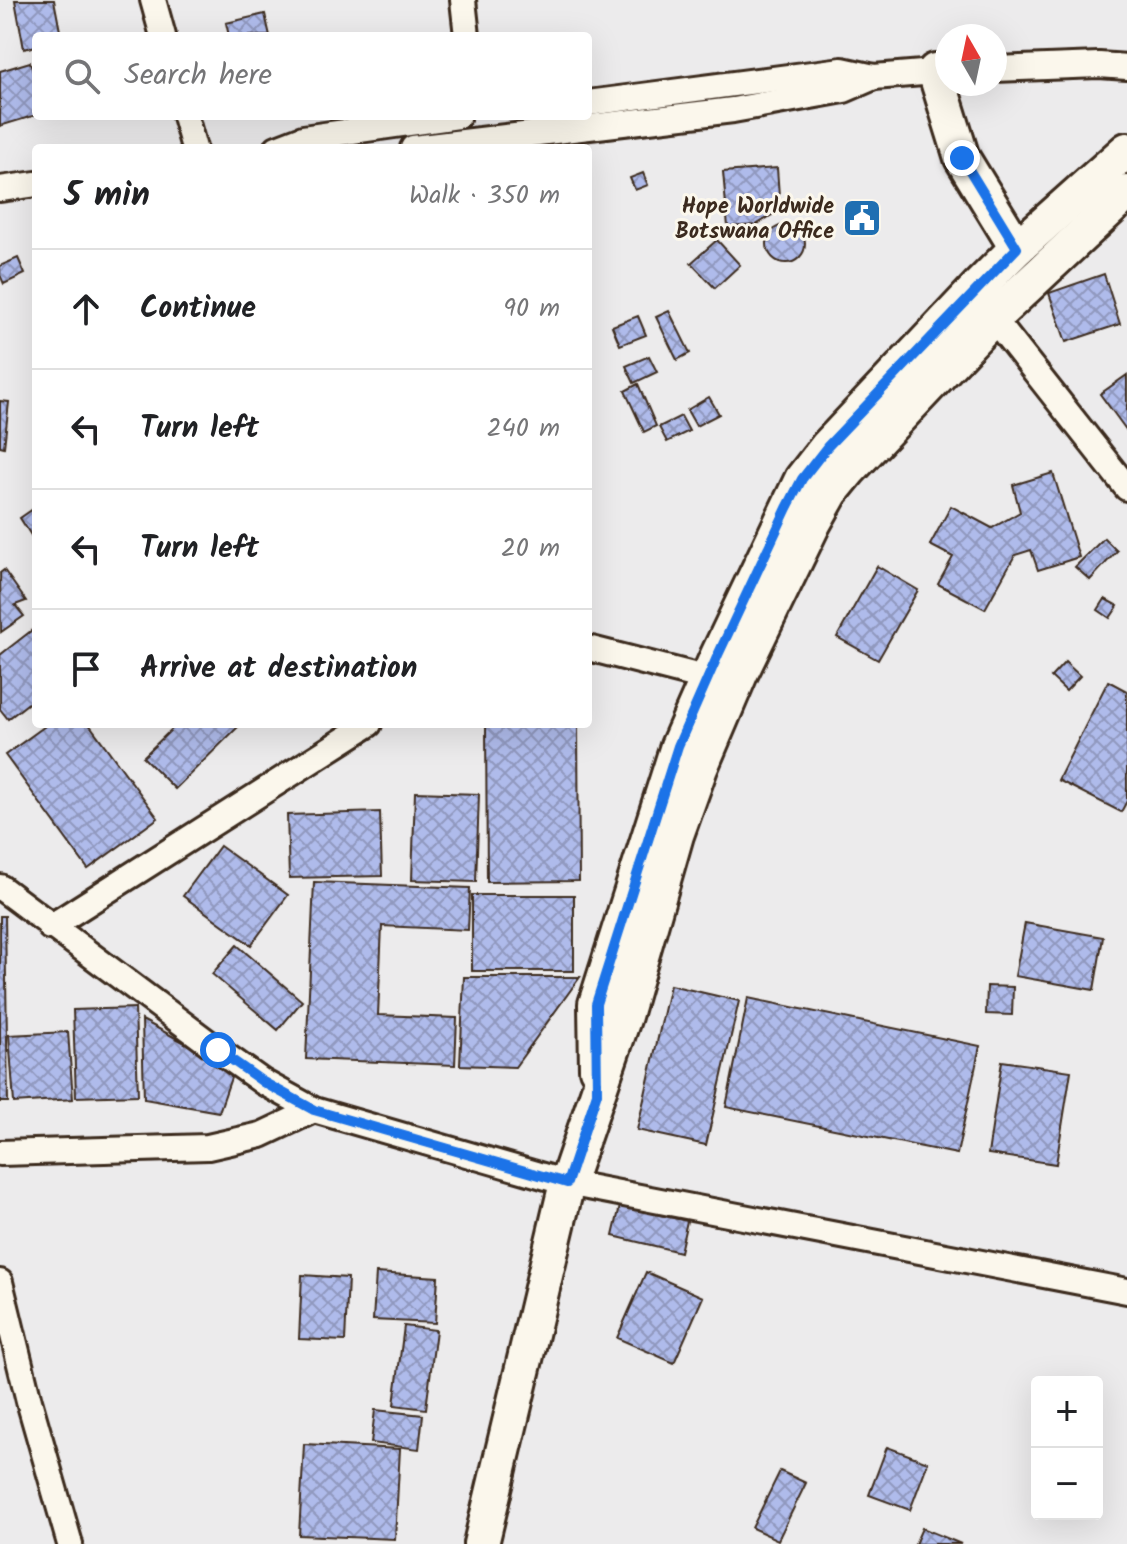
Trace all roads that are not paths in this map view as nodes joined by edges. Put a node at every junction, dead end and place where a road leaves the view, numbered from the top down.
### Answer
1 (153, 0) edge
2 (463, 0) edge
3 (162, 32) edge
4 (467, 32) edge
5 (1127, 67) edge
6 (1007, 69) edge
7 (935, 72) edge
8 (874, 77) junction
9 (729, 85) junction
10 (947, 96) edge
11 (592, 102) edge
12 (733, 110) junction
13 (186, 120) edge
14 (430, 120) edge
15 (530, 126) edge
16 (193, 144) edge
17 (287, 144) edge
18 (434, 144) edge
19 (1127, 150) edge
20 (32, 185) edge
21 (0, 189) edge
22 (1127, 193) edge
23 (1017, 248) junction
24 (978, 287) junction
25 (993, 318) junction
26 (1127, 488) edge
27 (592, 649) edge
28 (719, 687) junction
29 (363, 728) edge
30 (0, 887) edge
31 (50, 927) junction
32 (314, 1110) junction
33 (0, 1153) edge
34 (567, 1183) junction
35 (0, 1282) edge
36 (1127, 1291) edge
37 (70, 1544) edge
38 (481, 1544) edge

1 - 3 street
2 - 4 street
5 - 6 street
7 - 8 street
8 - 9 street
8 - 12 street
9 - 11 street
9 - 12 street
10 - 23 street
12 - 15 street
13 - 16 street
14 - 17 street
15 - 18 street
19 - 23 street
20 - 21 street
22 - 25 street
23 - 24 street
24 - 25 street
24 - 28 street
25 - 26 street
25 - 28 street
27 - 28 street
28 - 34 street
29 - 31 street
30 - 31 street
31 - 32 street
32 - 33 street
32 - 34 street
34 - 36 street
34 - 38 street
35 - 37 street

